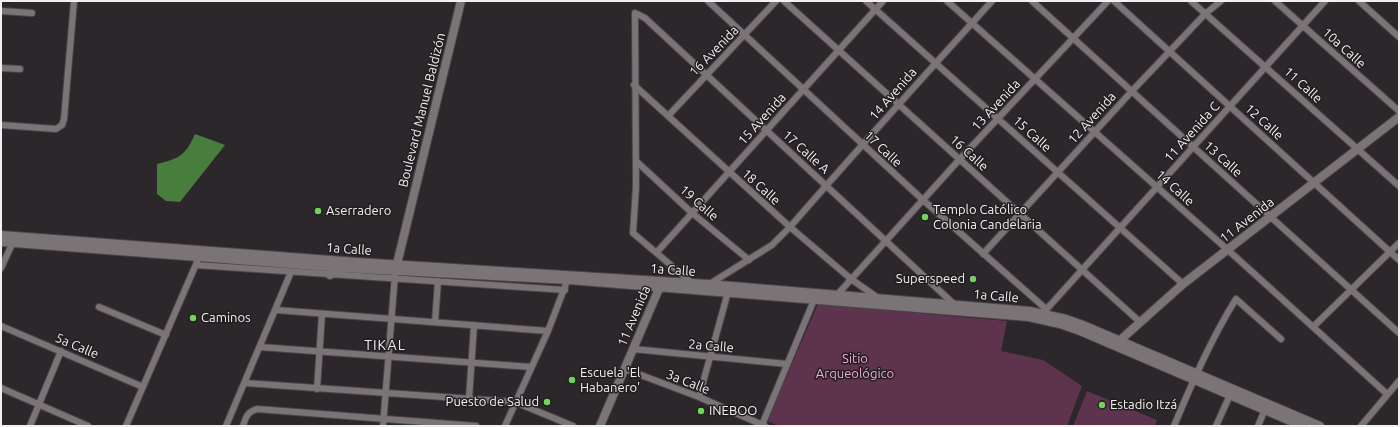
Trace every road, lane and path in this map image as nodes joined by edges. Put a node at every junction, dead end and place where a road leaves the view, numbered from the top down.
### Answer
1 (74, 1) edge
2 (461, 1) edge
3 (708, 1) edge
4 (776, 1) edge
5 (784, 1) edge
6 (866, 1) edge
7 (883, 1) edge
8 (947, 1) edge
9 (992, 1) edge
10 (1032, 1) edge
11 (1108, 1) edge
12 (1114, 1) edge
13 (1191, 1) edge
14 (1220, 1) edge
15 (1275, 1) edge
16 (1325, 1) edge
17 (1359, 1) edge
18 (876, 10) junction
19 (1, 11) edge
20 (32, 13) dead end
21 (1205, 14) junction
22 (972, 23) junction
23 (1302, 25) junction
24 (745, 35) junction
25 (1399, 37) edge
26 (1073, 38) junction
27 (838, 50) junction
28 (1170, 52) junction
29 (934, 63) junction
30 (1266, 66) junction
31 (1, 68) edge
32 (20, 69) dead end
33 (706, 76) junction
34 (1035, 80) junction
35 (634, 85) junction
36 (803, 89) junction
37 (1132, 91) junction
38 (900, 105) junction
39 (1230, 106) junction
40 (1399, 111) edge
41 (668, 116) junction
42 (1399, 118) edge
43 (999, 119) junction
44 (1, 125) edge
45 (766, 131) junction
46 (1095, 132) junction
47 (863, 146) junction
48 (1193, 147) junction
49 (1358, 149) junction
50 (959, 160) junction
51 (636, 161) junction
52 (729, 172) junction
53 (1058, 172) junction
54 (1315, 182) junction
55 (827, 185) junction
56 (1399, 186) edge
57 (1157, 187) junction
58 (922, 200) junction
59 (691, 212) junction
60 (1020, 214) junction
61 (1271, 216) junction
62 (790, 227) junction
63 (1120, 228) junction
64 (1, 234) edge
65 (15, 239) junction
66 (887, 240) junction
67 (1, 242) edge
68 (1399, 243) edge
69 (1228, 250) junction
70 (1390, 251) junction
71 (657, 252) junction
72 (983, 254) junction
73 (198, 257) junction
74 (248, 257) junction
75 (748, 260) junction
76 (1399, 260) edge
77 (357, 265) junction
78 (1, 268) edge
79 (342, 268) junction
80 (1082, 270) junction
81 (395, 271) junction
82 (291, 272) junction
83 (330, 275) junction
84 (569, 278) junction
85 (851, 279) junction
86 (438, 281) junction
87 (708, 284) junction
88 (1183, 284) junction
89 (661, 285) junction
90 (695, 288) junction
91 (565, 290) junction
92 (1351, 290) junction
93 (728, 292) junction
94 (836, 296) junction
95 (880, 299) junction
96 (814, 300) junction
97 (100, 307) dead end
98 (956, 308) junction
99 (276, 310) junction
100 (1045, 311) junction
101 (322, 314) junction
102 (1030, 314) junction
103 (390, 319) junction
104 (435, 322) junction
105 (1140, 322) junction
106 (474, 325) junction
107 (1, 326) edge
108 (1313, 327) junction
109 (548, 331) junction
110 (1399, 333) edge
111 (166, 335) junction
112 (1281, 339) dead end
113 (1117, 343) junction
114 (260, 347) junction
115 (633, 350) junction
116 (61, 351) junction
117 (318, 351) junction
118 (387, 356) junction
119 (710, 357) junction
120 (471, 363) junction
121 (787, 364) junction
122 (531, 367) junction
123 (625, 369) junction
124 (1195, 377) junction
125 (1399, 381) edge
126 (245, 383) junction
127 (143, 387) junction
128 (1, 388) edge
129 (317, 389) junction
130 (385, 394) junction
131 (1387, 394) junction
132 (1230, 395) junction
133 (699, 397) junction
134 (469, 399) junction
135 (515, 402) junction
136 (39, 405) junction
137 (1266, 407) junction
138 (383, 419) junction
139 (764, 425) edge
140 (30, 426) edge
141 (88, 426) edge
142 (126, 426) edge
143 (226, 426) edge
144 (243, 426) edge
145 (383, 426) edge
146 (476, 426) edge
147 (505, 426) edge
148 (573, 426) edge
149 (600, 426) edge
150 (1174, 426) edge
151 (1216, 426) edge
152 (1258, 426) edge
153 (1302, 426) edge
154 (1320, 426) edge
155 (1361, 426) edge

1 - 44 street
2 - 81 main road, Boulevard Manuel Baldizón
3 - 24 street, 17 Calle
4 - 24 street, 16 Avenida
5 - 27 street, 16 Calle
6 - 18 street, 15 Calle
7 - 18 street, 15 Avenida
8 - 22 street, 14 Calle
9 - 22 street, 14 Avenida
10 - 26 street, 13 Calle
11 - 26 street, 13 Avenida
12 - 28 street, 12 Calle
13 - 21 street, 11 Calle
14 - 21 street, 12 Avenida
15 - 23 street, 10a Calle
16 - 23 street, 11 Avenida C
17 - 25 street
18 - 27 street, 15 Avenida
18 - 29 street, 15 Calle
19 - 20 street
21 - 28 street, 12 Avenida
21 - 30 street, 11 Calle
22 - 29 street, 14 Avenida
22 - 34 street, 14 Calle
23 - 30 street, 11 Avenida C
23 - 40 street, 10a Calle
24 - 33 street, 16 Avenida
24 - 36 street, 17 Calle
26 - 34 street, 13 Avenida
26 - 37 street, 13 Calle
27 - 36 street, 15 Avenida
27 - 38 street, 16 Calle
28 - 37 street, 12 Avenida
28 - 39 street, 12 Calle
29 - 38 street, 14 Avenida
29 - 43 street, 15 Calle
30 - 39 street, 11 Avenida C
30 - 49 street, 11 Calle
31 - 32 street
33 - 35 street, 17 Calle A
33 - 41 street, 16 Avenida
33 - 45 street, 17 Calle A
34 - 43 street, 13 Avenida
34 - 46 street, 14 Calle
35 - 41 street, 18 Calle
35 - 51 street
36 - 45 street, 15 Avenida
36 - 47 street, 17 Calle
37 - 46 street, 12 Avenida
37 - 48 street, 13 Calle
38 - 47 street, 14 Avenida
38 - 50 street, 16 Calle
39 - 48 street, 11 Avenida C
39 - 54 street, 12 Calle
41 - 52 street, 18 Calle
42 - 49 main road, 11 Avenida
43 - 50 street, 13 Avenida
43 - 53 street, 15 Calle
45 - 52 street, 15 Avenida
45 - 55 street, 17 Calle A
46 - 53 street, 12 Avenida
46 - 57 street, 14 Calle
47 - 55 street, 14 Avenida
47 - 58 street, 17 Calle
48 - 57 street, 11 Avenida C
48 - 61 street, 13 Calle
49 - 54 main road, 11 Avenida
49 - 56 street, 11 Calle
50 - 58 street, 13 Avenida
50 - 60 street, 16 Calle
51 - 59 street, 19 Calle
51 - 71 street
52 - 59 street, 15 Avenida
52 - 62 street, 18 Calle
53 - 60 street, 12 Avenida
53 - 63 street, 15 Calle
54 - 61 main road, 11 Avenida
54 - 70 street, 12 Calle
55 - 62 street, 14 Avenida
55 - 66 street, 17 Calle A
57 - 63 street, 11 Avenida C
57 - 69 street, 14 Calle
58 - 66 street, 13 Avenida
58 - 72 street, 17 Calle
59 - 71 street, 15 Avenida
59 - 75 street, 19 Calle
60 - 72 street, 12 Avenida
60 - 80 street, 16 Calle
61 - 69 main road, 11 Avenida
61 - 92 street, 13 Calle
62 - 75 street, 14 Avenida
62 - 85 street, 18 Calle
63 - 80 street, 11 Avenida C
63 - 88 street, 15 Calle
64 - 65 main road, 1a Calle
65 - 67 main road, 1a Calle
65 - 73 main road, 1a Calle
65 - 78 street
66 - 85 street, 13 Avenida
66 - 98 street, 17 Calle A
68 - 70 street
69 - 88 main road, 11 Avenida
69 - 108 street, 14 Calle
70 - 76 street, 12 Calle
70 - 92 street
71 - 90 street
72 - 100 street, 17 Calle
73 - 74 main road, 1a Calle
73 - 82 street, 1a Calle
73 - 111 street
74 - 77 main road, 1a Calle
74 - 79 main road, 1a Calle
75 - 87 street, 14 Avenida
77 - 79 main road, 1a Calle
77 - 81 main road, 1a Calle
79 - 83 main road
80 - 100 street, 11 Avenida C
80 - 105 street, 16 Calle
81 - 83 street, 1a Calle
81 - 84 main road, 1a Calle
81 - 86 street, 1a Calle
81 - 103 street
82 - 83 street, 1a Calle
82 - 99 street
84 - 89 main road, 1a Calle
84 - 91 street
85 - 94 street, 13 Avenida
85 - 95 street, 18 Calle
86 - 91 street, 1a Calle
86 - 104 street
87 - 90 main road, 1a Calle
87 - 94 main road, 1a Calle
88 - 105 main road, 11 Avenida
89 - 90 main road, 1a Calle
89 - 115 main road, 11 Avenida
90 - 93 main road, 1a Calle
91 - 109 street
92 - 108 street
92 - 110 street, 13 Calle
93 - 96 main road, 1a Calle
93 - 119 street
94 - 95 main road, 1a Calle
95 - 98 main road, 1a Calle
96 - 98 main road, 1a Calle
96 - 121 street
97 - 111 street
98 - 102 main road, 1a Calle
99 - 101 street
99 - 114 street
100 - 102 main road, 1a Calle
100 - 113 main road, 1a Calle
101 - 103 street
101 - 117 street
102 - 113 main road, 1a Calle
103 - 104 street
103 - 118 street
104 - 106 street
105 - 113 main road, 11 Avenida
106 - 109 street
106 - 120 street
107 - 116 street, 5a Calle
108 - 131 street, 14 Calle
109 - 122 street
111 - 127 street
112 - 124 street
113 - 124 main road, 1a Calle
114 - 117 street
114 - 126 street
115 - 119 street, 2a Calle
115 - 123 main road, 11 Avenida
116 - 127 street, 5a Calle
116 - 136 street
117 - 118 street
117 - 129 street
118 - 120 street
118 - 130 street
119 - 121 street, 2a Calle
119 - 133 street
120 - 122 street
120 - 134 street
121 - 139 street
122 - 135 street
123 - 133 street, 3a Calle
123 - 149 main road, 11 Avenida
124 - 132 main road, 1a Calle
124 - 137 main road, 1a Calle
124 - 150 street
125 - 131 street
126 - 129 street
126 - 143 street
127 - 142 street
128 - 136 street
129 - 130 street
130 - 134 street
130 - 138 street
131 - 155 street
132 - 137 main road, 1a Calle
132 - 151 street
133 - 139 street, 3a Calle
134 - 135 street
135 - 147 street
135 - 148 street
136 - 140 street
136 - 141 street
137 - 152 street
137 - 153 main road, 1a Calle
137 - 154 main road, 1a Calle
138 - 144 street
138 - 145 street
138 - 146 street

